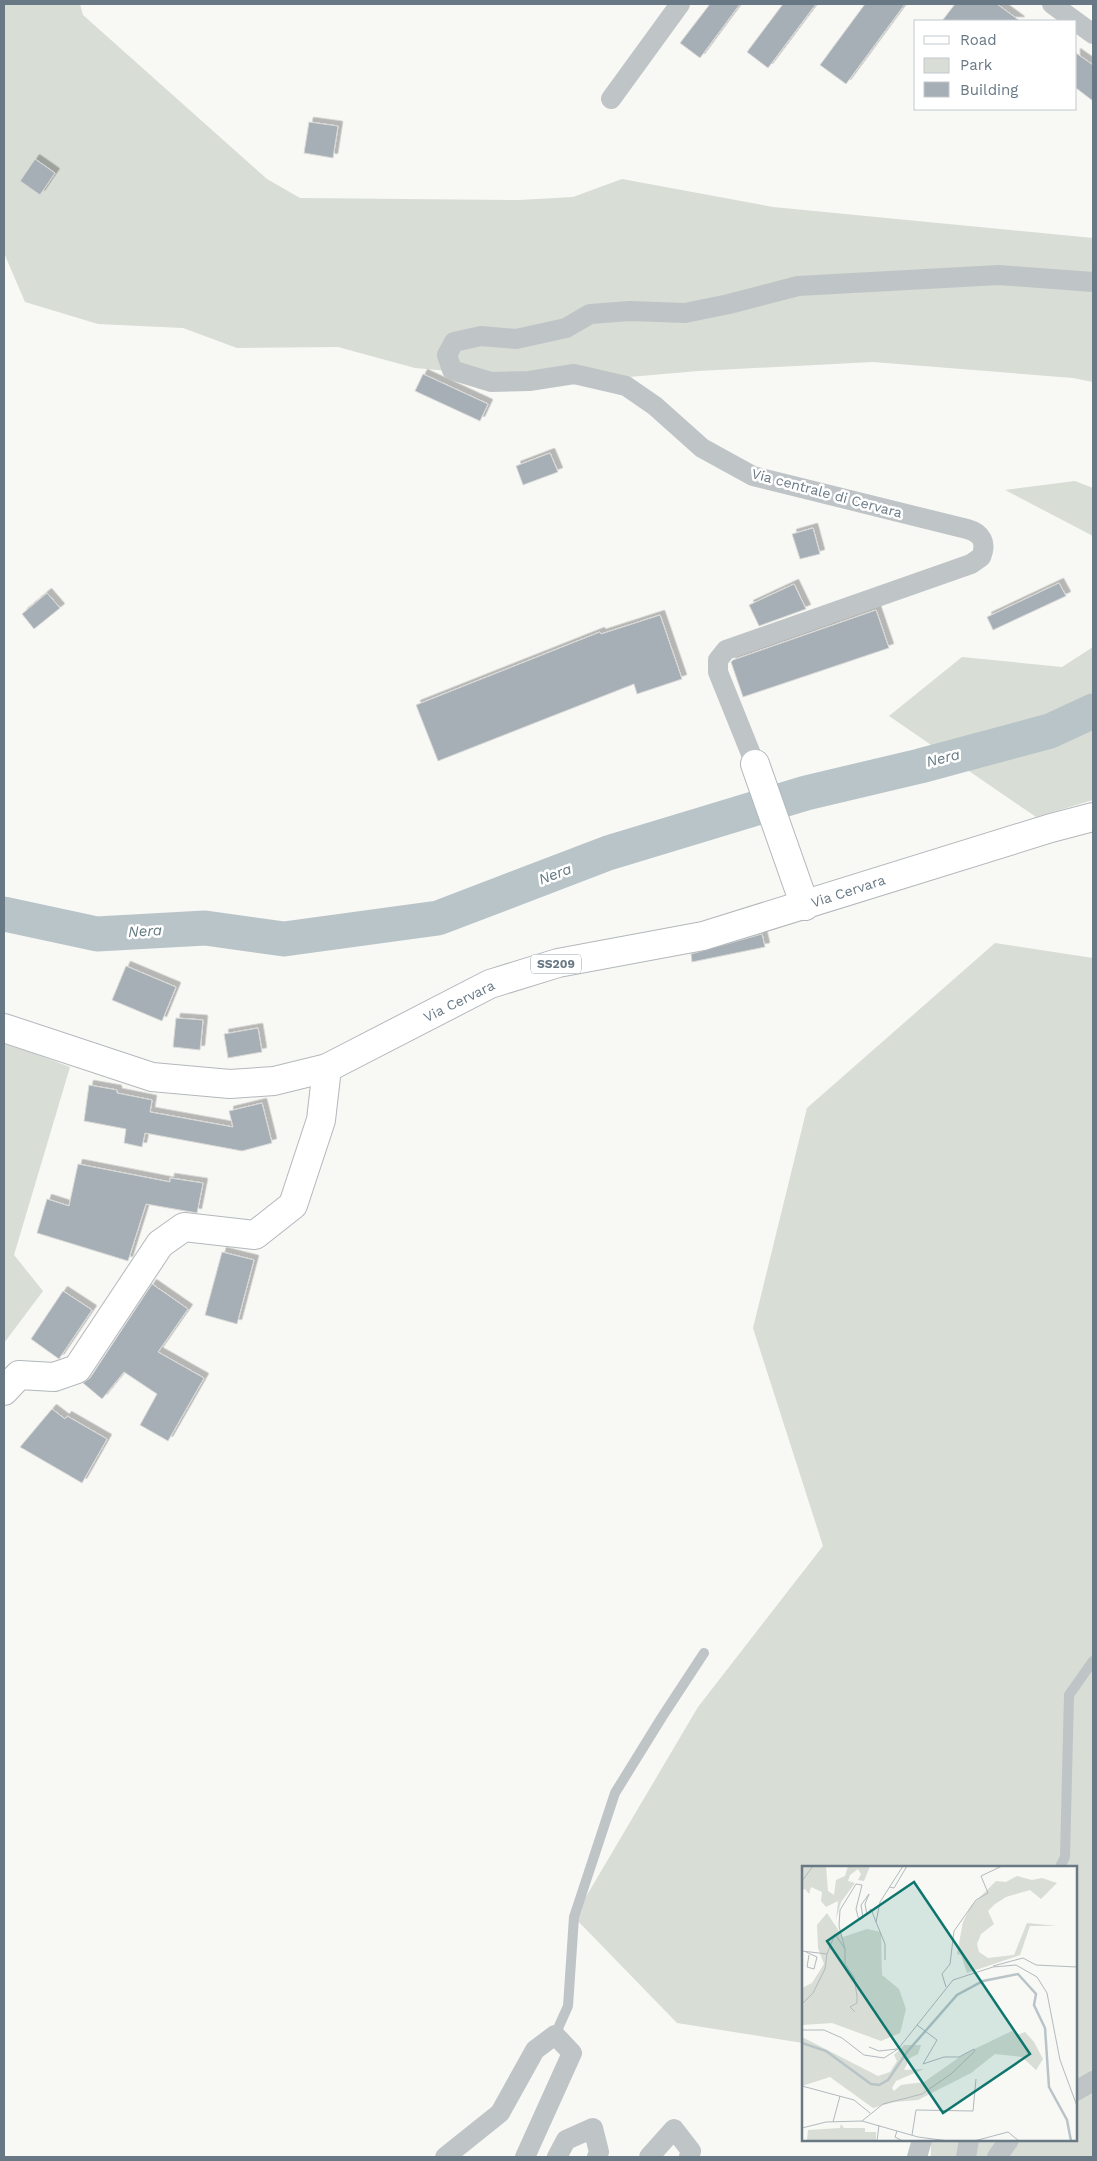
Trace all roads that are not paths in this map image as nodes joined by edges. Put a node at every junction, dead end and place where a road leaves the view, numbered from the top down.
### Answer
1 (680, 4) edge
2 (1052, 4) edge
3 (1074, 20) edge
4 (1077, 22) edge
5 (1093, 34) edge
6 (610, 99) dead end
7 (1093, 282) edge
8 (755, 764) joint
9 (1093, 817) edge
10 (805, 906) junction
11 (4, 1028) edge
12 (328, 1068) junction
13 (4, 1391) edge
14 (704, 1654) dead end
15 (1093, 1661) edge
16 (1060, 1866) edge
17 (555, 2035) junction
18 (1093, 2081) edge
19 (1077, 2090) edge
20 (922, 2141) edge
21 (970, 2141) edge
22 (1008, 2141) edge
23 (445, 2157) edge
24 (525, 2157) edge
25 (557, 2157) edge
26 (597, 2157) edge
27 (648, 2157) edge
28 (690, 2157) edge
29 (917, 2157) edge
30 (966, 2157) edge
31 (996, 2157) edge

1 - 6 street
2 - 3 street
4 - 5 street
7 - 8 street, Via centrale di Cervara
8 - 10 main road, Via centrale di Cervara
9 - 10 main road, Via Cervara / SS209
10 - 12 main road, Via Cervara / SS209
11 - 12 main road, Via Cervara / SS209
12 - 13 main road
14 - 17 lane
15 - 16 lane
17 - 23 street
17 - 24 street
18 - 19 street
20 - 29 street
21 - 30 street
22 - 31 street
25 - 26 street
27 - 28 street

